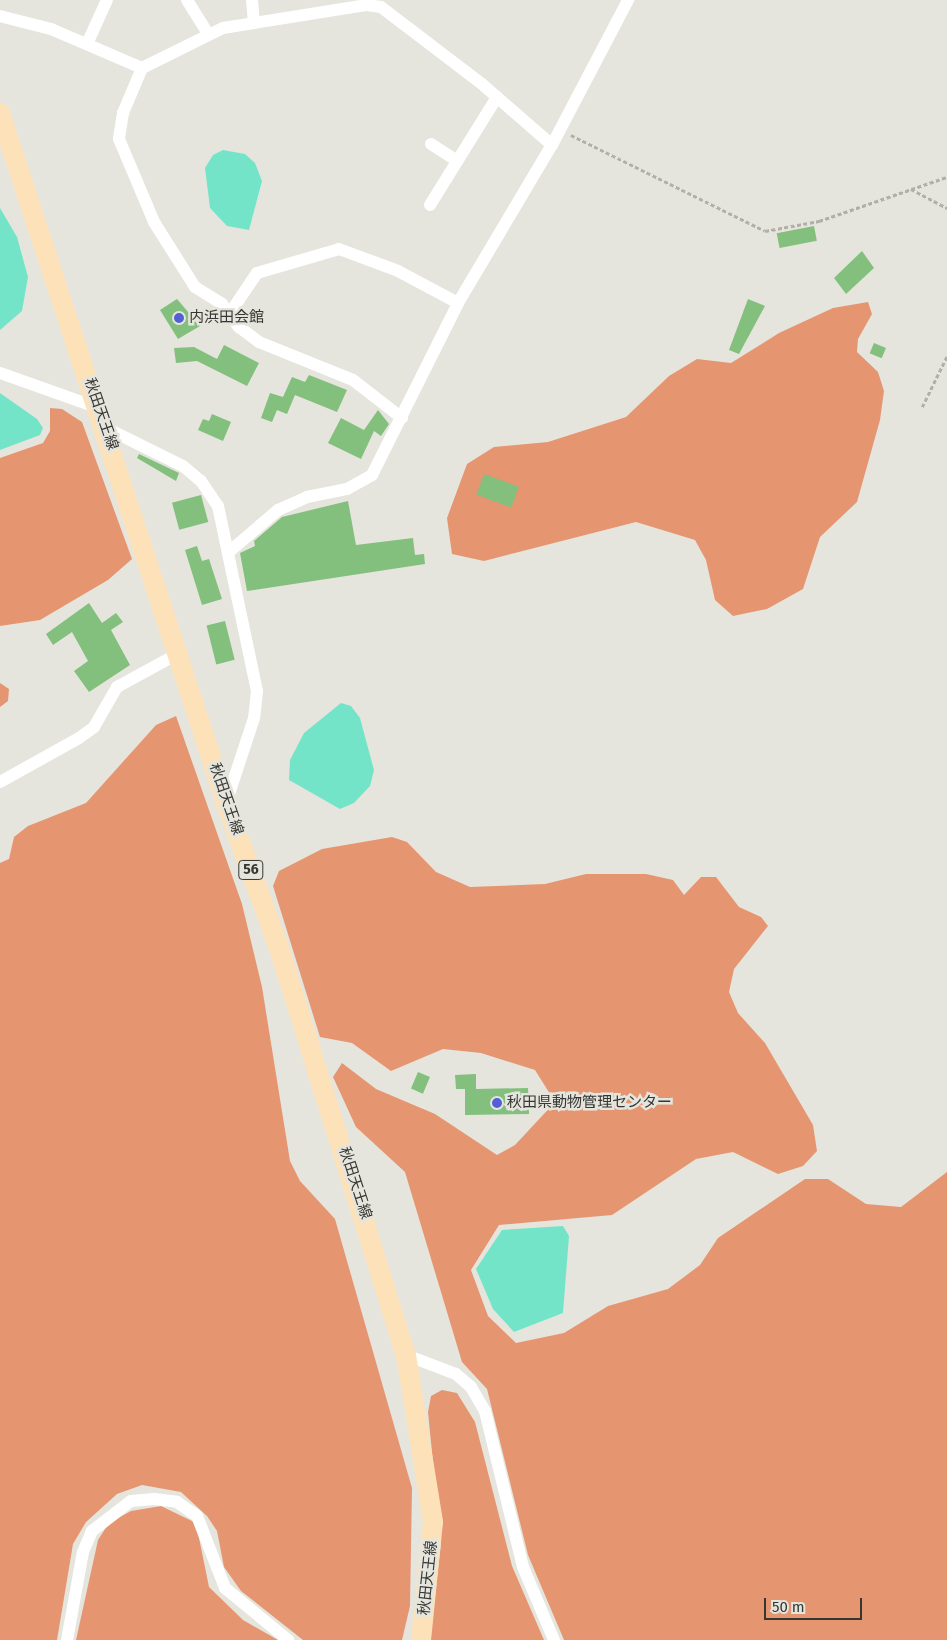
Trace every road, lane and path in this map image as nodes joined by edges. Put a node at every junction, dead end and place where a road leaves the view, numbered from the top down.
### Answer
1 (107, 0) edge
2 (187, 0) edge
3 (252, 0) edge
4 (624, 1) edge
5 (0, 16) edge
6 (254, 23) junction
7 (208, 33) junction
8 (87, 44) junction
9 (142, 68) junction
10 (497, 97) junction
11 (0, 113) edge
12 (560, 129) junction
13 (431, 144) dead end
14 (552, 145) junction
15 (456, 160) junction
16 (947, 177) edge
17 (911, 189) junction
18 (430, 205) dead end
19 (947, 208) edge
20 (458, 303) junction
21 (230, 313) junction
22 (947, 356) edge
23 (0, 373) edge
24 (922, 407) dead end
25 (99, 408) junction
26 (402, 418) junction
27 (106, 428) junction
28 (230, 551) junction
29 (179, 653) junction
30 (0, 782) edge
31 (226, 803) junction
32 (406, 1355) junction
33 (67, 1640) edge
34 (288, 1640) edge
35 (421, 1640) edge
36 (554, 1640) edge

1 - 8 street
2 - 7 street
3 - 6 street
4 - 12 street
5 - 8 street
6 - 7 street
6 - 10 street
7 - 9 street
8 - 9 street
9 - 21 street
10 - 14 street
10 - 15 street
11 - 25 main road, 秋田天王線 / 56
12 - 14 street
12 - 17 path
13 - 15 street
14 - 20 street
15 - 18 street
16 - 17 path
17 - 19 path
20 - 21 street
20 - 26 street
21 - 26 street
22 - 24 path
23 - 25 street
25 - 27 main road, 秋田天王線 / 56
26 - 28 street
27 - 28 street
27 - 29 main road, 秋田天王線 / 56
28 - 31 street
29 - 30 street
29 - 31 main road, 秋田天王線 / 56
31 - 32 main road, 秋田天王線 / 56
32 - 35 main road, 秋田天王線 / 56
32 - 36 street
33 - 34 street

